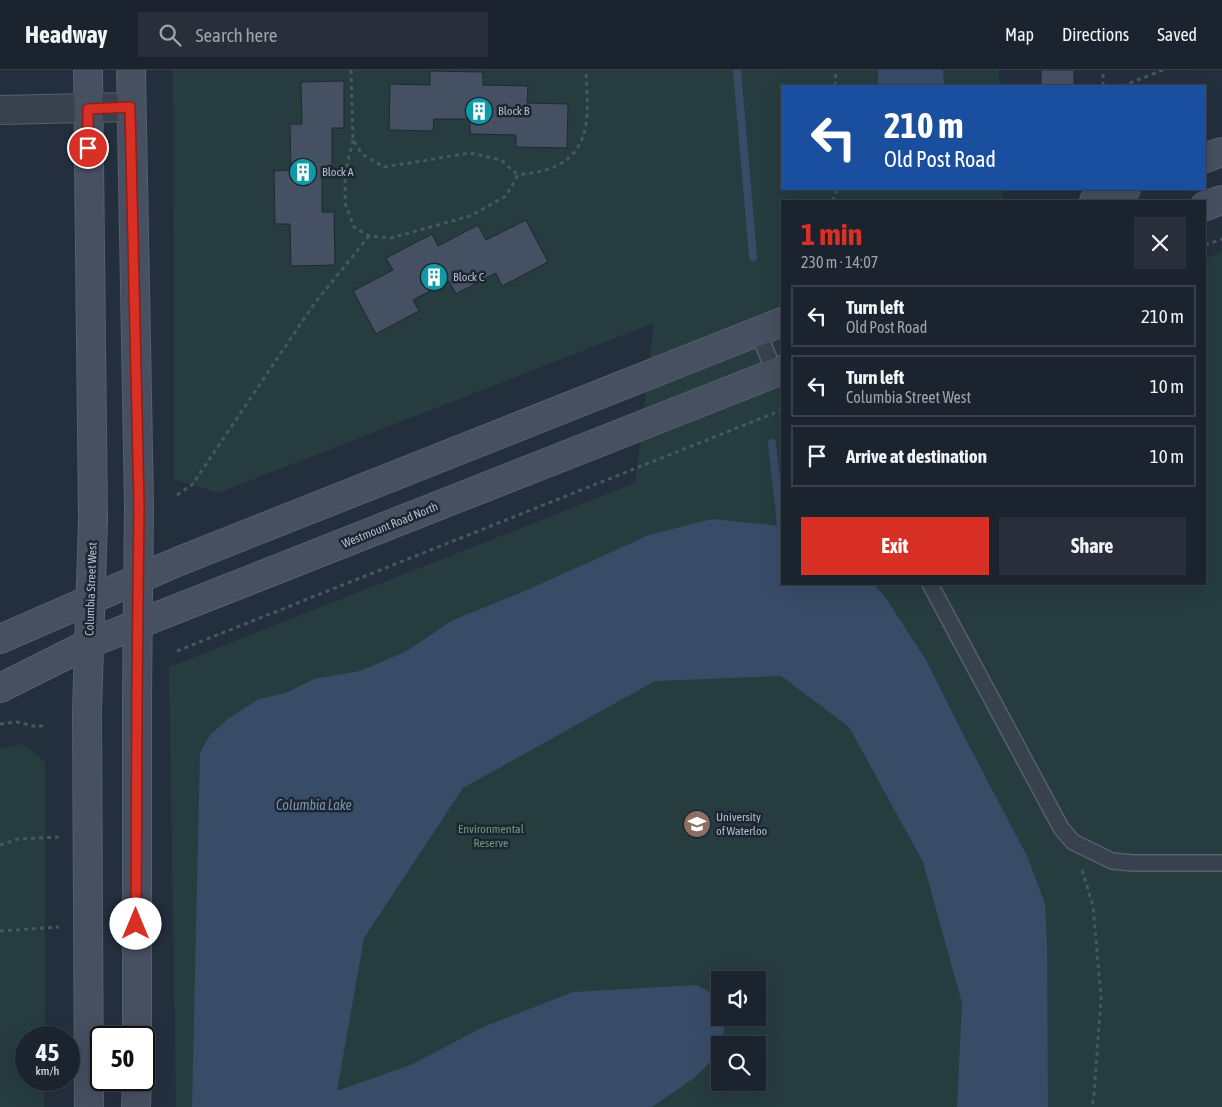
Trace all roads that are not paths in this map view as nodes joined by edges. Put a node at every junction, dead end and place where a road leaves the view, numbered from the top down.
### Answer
1 (88, 70) edge
2 (130, 70) edge
3 (130, 107) junction
4 (88, 109) junction
5 (0, 110) edge
6 (1222, 152) edge
7 (1206, 158) edge
8 (1123, 190) edge
9 (1097, 200) edge
10 (1222, 200) edge
11 (1206, 206) edge
12 (770, 327) edge
13 (780, 375) edge
14 (138, 579) junction
15 (931, 585) edge
16 (92, 599) junction
17 (138, 624) junction
18 (0, 640) edge
19 (90, 643) junction
20 (0, 688) edge
21 (1222, 862) edge
22 (136, 1026) edge
23 (136, 1091) edge
24 (89, 1107) edge
25 (136, 1107) edge

1 - 4 main road, Columbia Street West
2 - 3 main road
3 - 4 street
3 - 14 main road
4 - 5 street
4 - 16 main road, Columbia Street West
6 - 7 main road
8 - 9 main road
10 - 11 main road
12 - 13 lane
12 - 14 main road
13 - 17 main road, Westmount Road North
14 - 16 main road
14 - 17 main road
15 - 21 lane
16 - 18 main road
16 - 19 main road, Columbia Street West
17 - 19 main road, Westmount Road North
17 - 22 main road
19 - 20 main road, Westmount Road North
19 - 24 main road, Columbia Street West
23 - 25 main road

